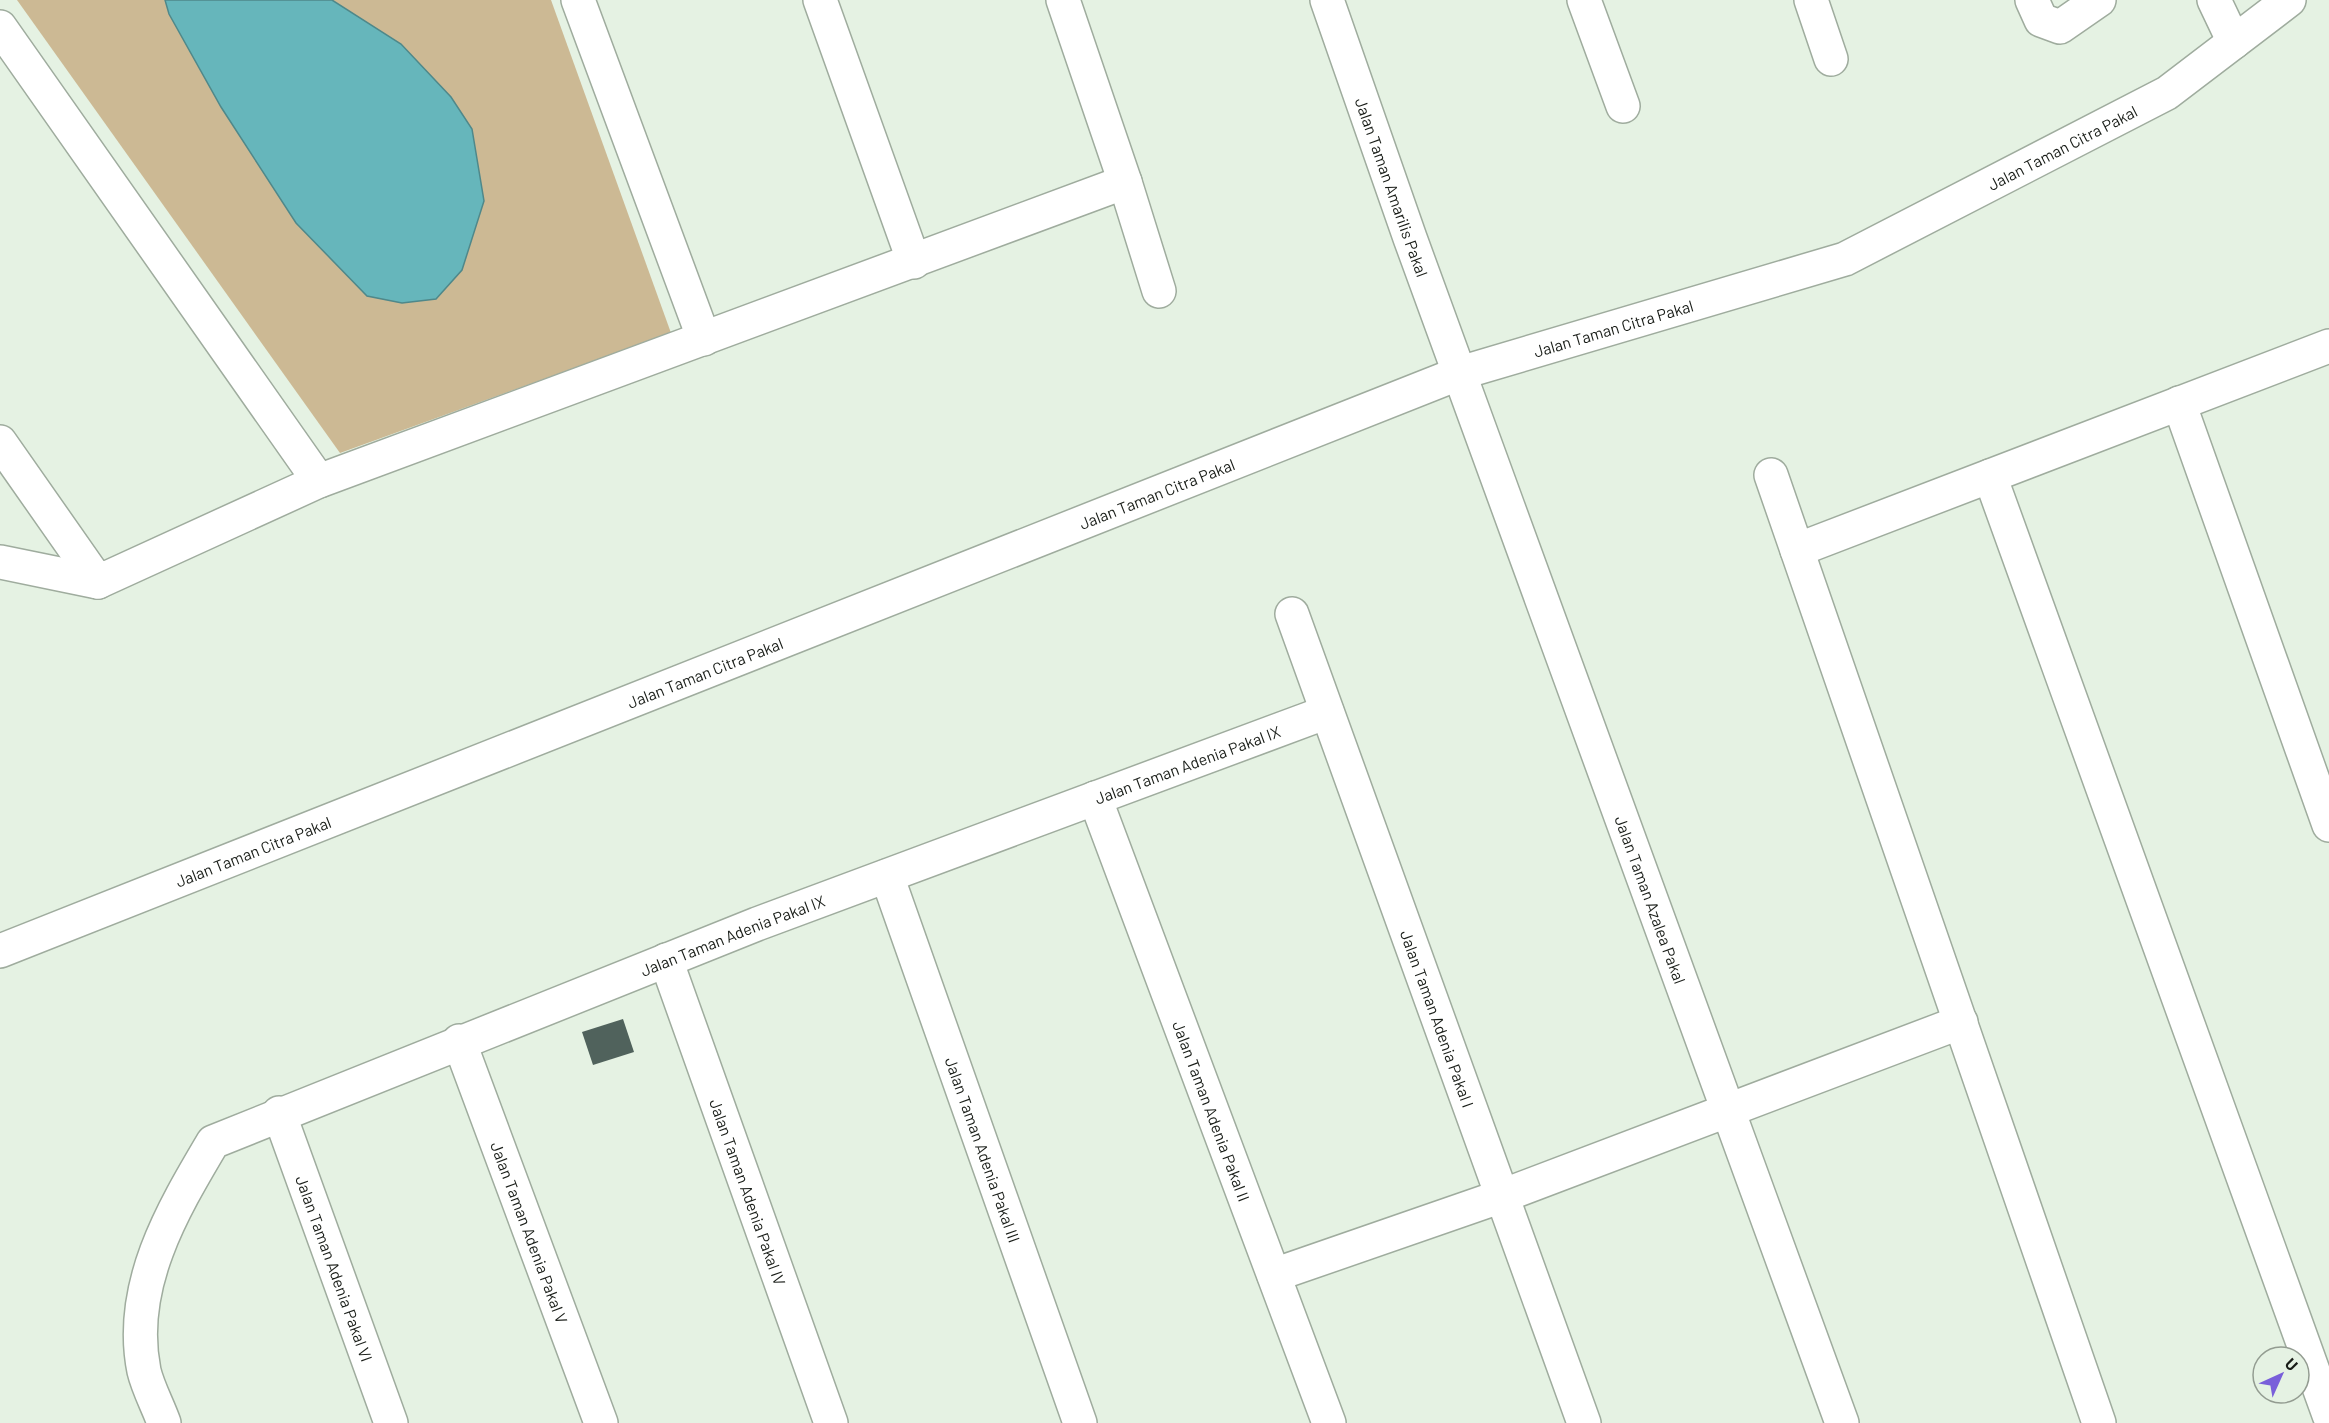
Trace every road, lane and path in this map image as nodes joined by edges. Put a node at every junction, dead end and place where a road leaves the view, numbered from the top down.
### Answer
1 (578, 0) edge
2 (820, 0) edge
3 (1063, 0) edge
4 (1327, 0) edge
5 (1584, 0) edge
6 (1811, 0) edge
7 (2032, 0) edge
8 (2099, 0) edge
9 (2214, 0) edge
10 (2289, 0) edge
11 (0, 27) edge
12 (2234, 42) junction
13 (1831, 58) dead end
14 (1623, 106) dead end
15 (1125, 182) junction
16 (914, 262) junction
17 (1159, 291) dead end
18 (704, 339) junction
19 (2329, 346) edge
20 (1460, 373) junction
21 (2179, 403) junction
22 (0, 442) edge
23 (1771, 476) dead end
24 (1990, 476) junction
25 (320, 481) junction
26 (1797, 550) junction
27 (0, 562) edge
28 (98, 582) junction
29 (1292, 614) dead end
30 (1327, 712) junction
31 (1095, 798) junction
32 (2329, 825) edge
33 (887, 876) junction
34 (0, 951) edge
35 (666, 960) junction
36 (1961, 1022) junction
37 (459, 1041) junction
38 (1728, 1111) junction
39 (279, 1113) junction
40 (1502, 1196) junction
41 (1274, 1275) junction
42 (2329, 1415) edge
43 (2329, 1421) edge
44 (164, 1423) edge
45 (391, 1423) edge
46 (601, 1423) edge
47 (831, 1423) edge
48 (1080, 1423) edge
49 (1329, 1423) edge
50 (1584, 1423) edge
51 (1842, 1423) edge
52 (2099, 1423) edge
53 (2324, 1423) edge

1 - 18 street
2 - 16 street
3 - 15 street
4 - 20 street, Jalan Taman Amarilis Pakal
5 - 14 street
6 - 13 street
7 - 8 street
9 - 12 street
10 - 12 street, Jalan Taman Citra Pakal
11 - 25 street
12 - 20 street, Jalan Taman Citra Pakal
15 - 16 street
15 - 17 street
16 - 18 street
18 - 25 street
19 - 21 street
20 - 34 street, Jalan Taman Citra Pakal
20 - 38 street, Jalan Taman Azalea Pakal
21 - 24 street
21 - 32 street
22 - 28 street
23 - 26 street
24 - 26 street
24 - 42 street
25 - 28 street
26 - 36 street
27 - 28 street
29 - 30 street, Jalan Taman Adenia Pakal I
30 - 31 street, Jalan Taman Adenia Pakal IX
30 - 40 street, Jalan Taman Adenia Pakal I
31 - 33 street, Jalan Taman Adenia Pakal IX
31 - 41 street, Jalan Taman Adenia Pakal II
33 - 35 street, Jalan Taman Adenia Pakal IX
33 - 48 street, Jalan Taman Adenia Pakal III
35 - 37 street, Jalan Taman Adenia Pakal IX
35 - 47 street, Jalan Taman Adenia Pakal IV
36 - 38 street
36 - 52 street
37 - 39 street, Jalan Taman Adenia Pakal IX
37 - 46 street, Jalan Taman Adenia Pakal V
38 - 40 street
38 - 51 street, Jalan Taman Azalea Pakal
39 - 44 street, Jalan Taman Adenia Pakal IX
39 - 45 street, Jalan Taman Adenia Pakal VI
40 - 41 street
40 - 50 street, Jalan Taman Adenia Pakal I
41 - 49 street, Jalan Taman Adenia Pakal II
43 - 53 street

